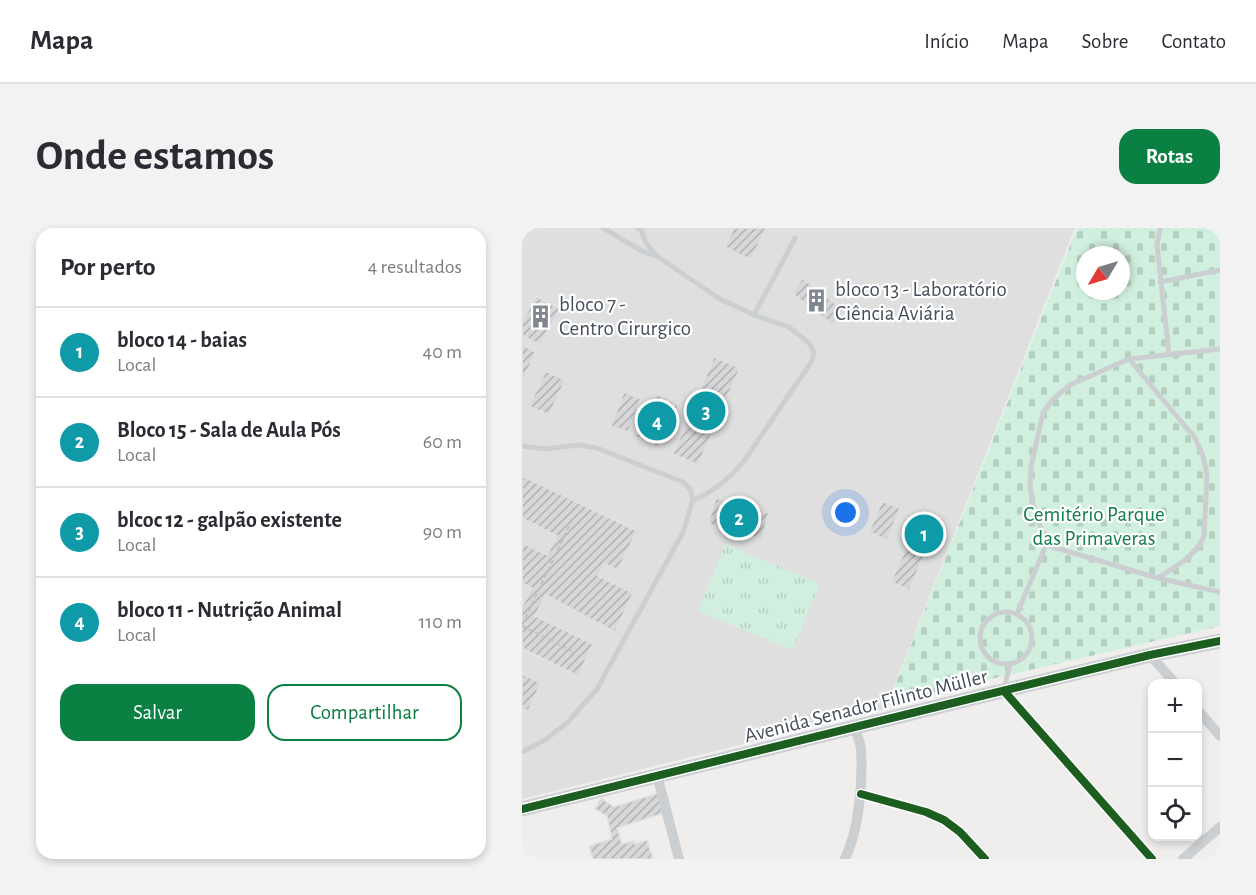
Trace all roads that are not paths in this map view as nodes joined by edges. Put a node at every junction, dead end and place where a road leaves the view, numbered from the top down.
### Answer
1 (603, 228) edge
2 (1160, 228) edge
3 (640, 229) edge
4 (795, 238) dead end
5 (629, 243) junction
6 (658, 257) junction
7 (1220, 270) edge
8 (1160, 282) junction
9 (754, 315) junction
10 (1220, 349) edge
11 (1169, 354) junction
12 (1129, 359) junction
13 (522, 446) edge
14 (693, 500) junction
15 (1046, 545) junction
16 (1158, 578) junction
17 (1220, 592) edge
18 (1017, 614) junction
19 (1220, 641) edge
20 (1150, 655) junction
21 (1010, 664) junction
22 (1171, 679) edge
23 (1004, 691) junction
24 (1202, 716) edge
25 (854, 727) junction
26 (1220, 736) edge
27 (522, 752) edge
28 (657, 775) junction
29 (861, 794) junction
30 (522, 809) edge
31 (1220, 827) edge
32 (679, 859) edge
33 (845, 859) edge
34 (985, 859) edge
35 (1152, 859) edge
36 (1183, 859) edge

1 - 5 lane
2 - 8 lane
3 - 5 lane
3 - 6 lane
4 - 9 lane
5 - 6 lane
6 - 9 lane
7 - 8 lane
8 - 11 lane
9 - 14 lane
10 - 11 lane
11 - 12 lane
12 - 15 lane
12 - 16 lane
13 - 14 lane
14 - 27 lane
15 - 16 lane
15 - 18 lane
16 - 17 lane
18 - 21 lane
18 - 21 lane
19 - 20 street, Avenida Senador Filinto Müller
20 - 22 street
20 - 23 street, Avenida Senador Filinto Müller
21 - 23 lane
23 - 25 street, Avenida Senador Filinto Müller
23 - 35 street
24 - 26 street
25 - 28 street, Avenida Senador Filinto Müller
25 - 29 street
28 - 30 street, Avenida Senador Filinto Müller
28 - 32 street
29 - 33 street
29 - 34 street
31 - 36 street

